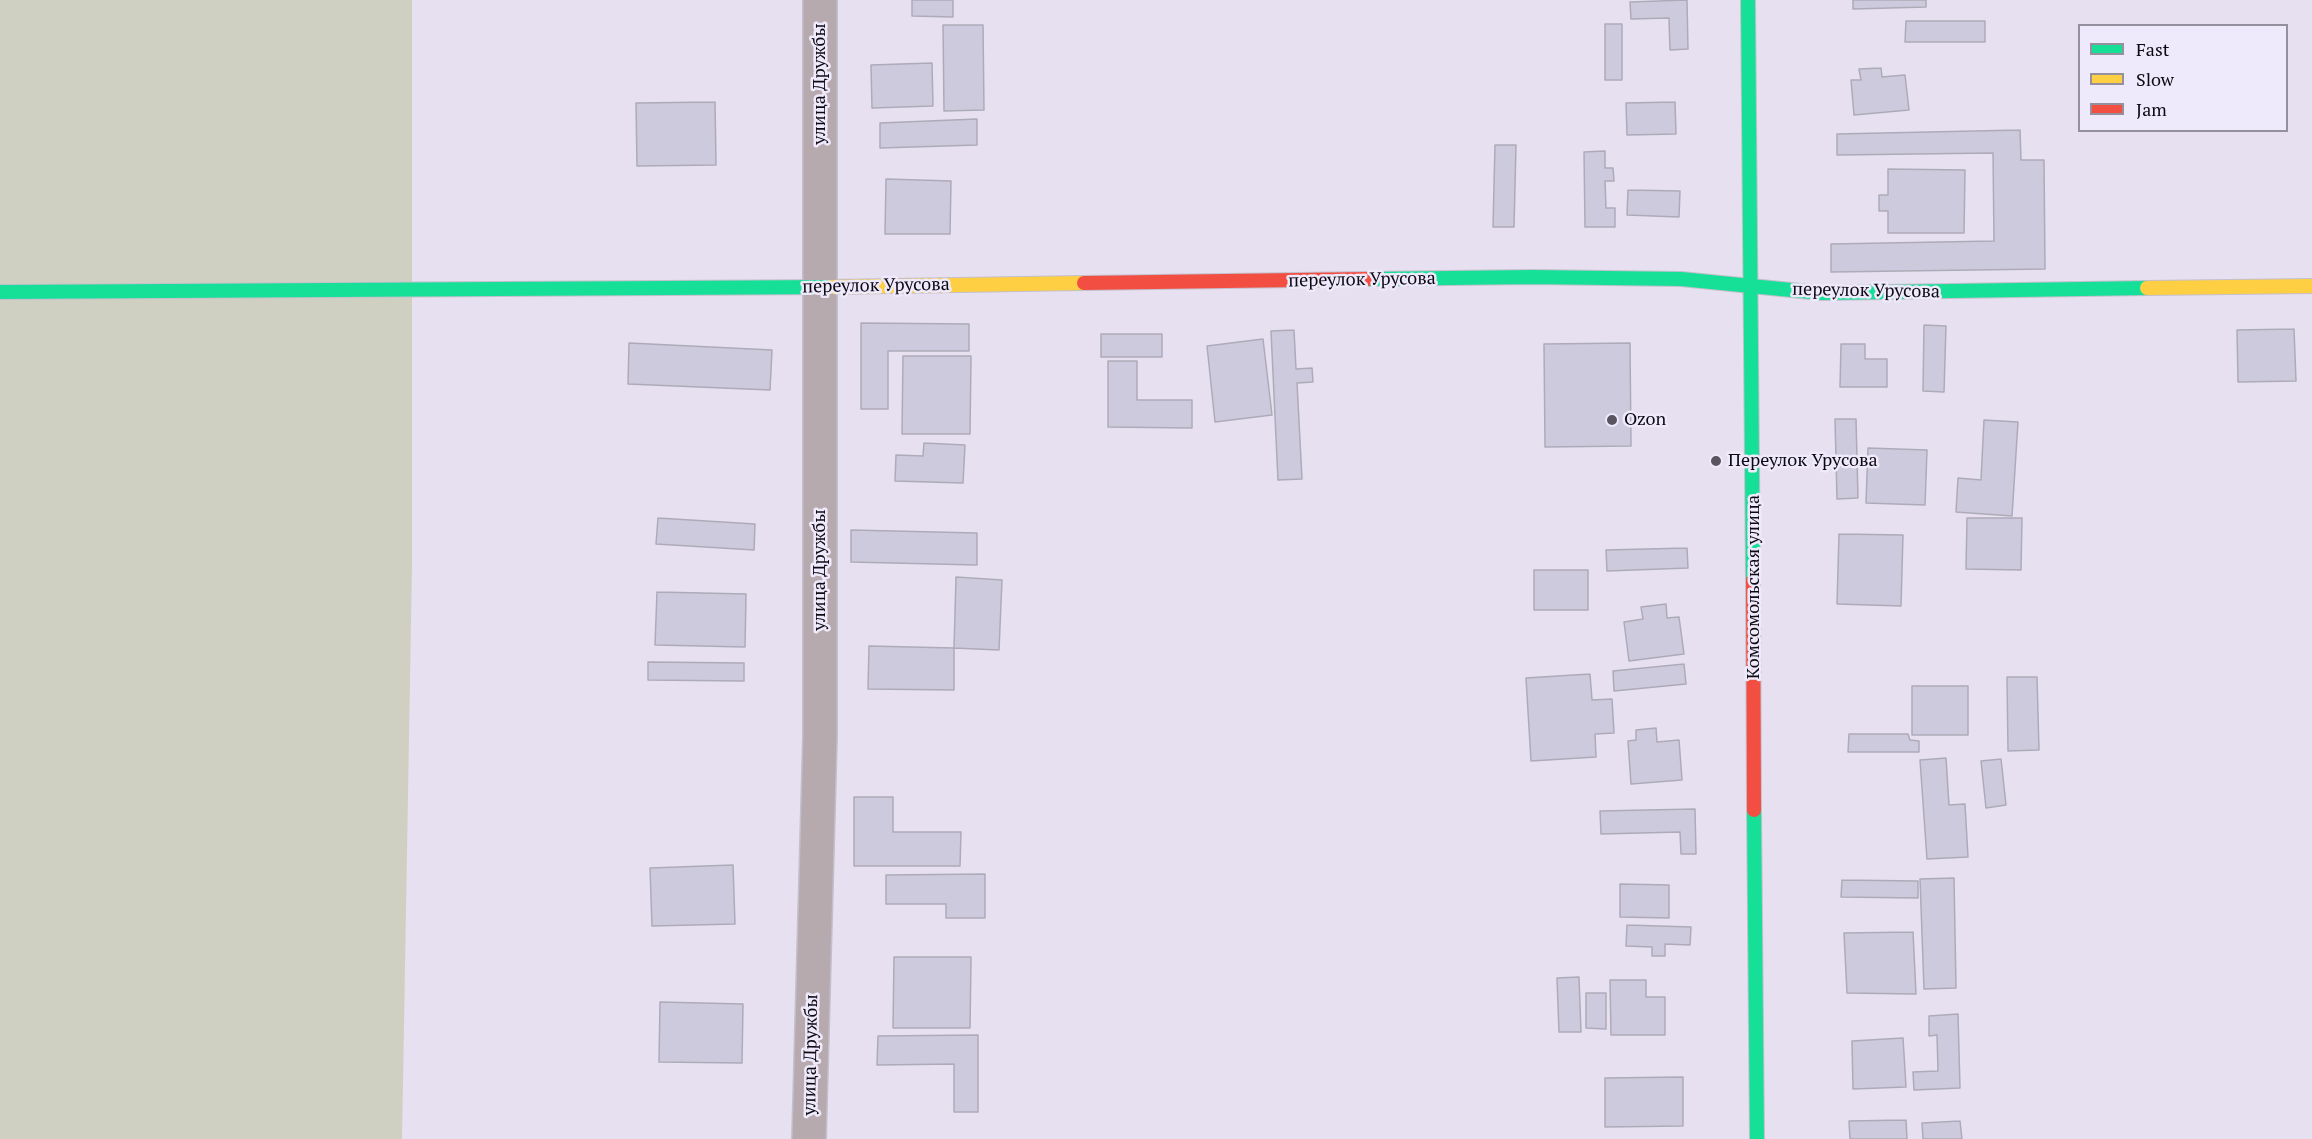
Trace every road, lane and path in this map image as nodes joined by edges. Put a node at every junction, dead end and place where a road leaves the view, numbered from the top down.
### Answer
1 (820, 0) edge
2 (1748, 0) edge
3 (1751, 286) junction
4 (2312, 286) edge
5 (820, 287) junction
6 (0, 292) edge
7 (809, 1139) edge
8 (1757, 1139) edge

1 - 5 street, улица Дружбы
2 - 3 street, Комсомольская улица
3 - 4 street, переулок Урусова
3 - 5 street, переулок Урусова
3 - 8 street, Комсомольская улица
5 - 6 street, переулок Урусова
5 - 7 street, улица Дружбы

